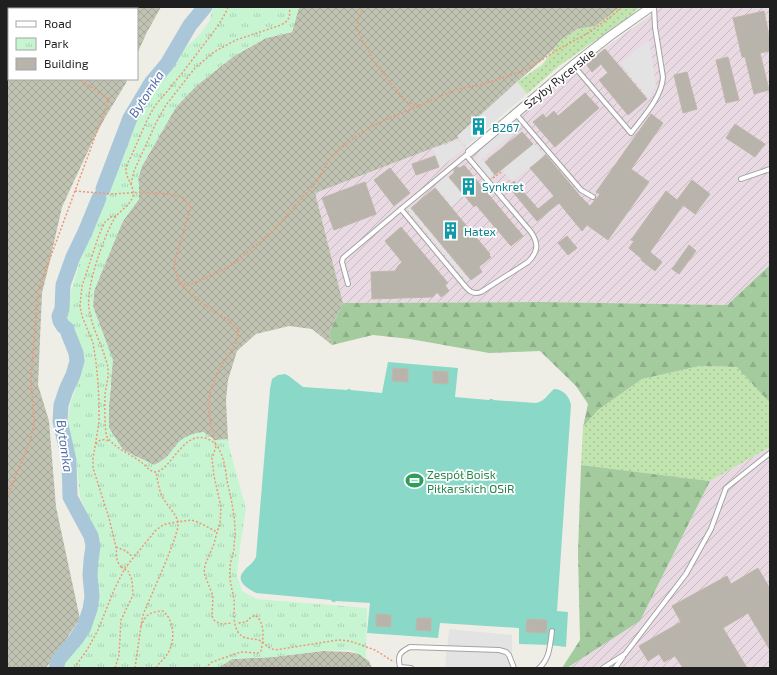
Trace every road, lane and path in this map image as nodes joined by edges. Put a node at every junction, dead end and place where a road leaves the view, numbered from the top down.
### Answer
1 (228, 7) edge
2 (289, 7) edge
3 (364, 7) edge
4 (624, 7) edge
5 (651, 7) edge
6 (654, 7) edge
7 (573, 65) junction
8 (80, 80) edge
9 (421, 105) junction
10 (515, 114) junction
11 (468, 153) junction
12 (770, 169) edge
13 (503, 171) dead end
14 (741, 179) dead end
15 (492, 180) dead end
16 (132, 184) junction
17 (74, 191) junction
18 (133, 193) junction
19 (593, 197) dead end
20 (401, 209) junction
21 (116, 216) junction
22 (179, 282) junction
23 (348, 284) dead end
24 (110, 441) junction
25 (95, 446) junction
26 (216, 446) junction
27 (770, 453) edge
28 (156, 472) junction
29 (7, 497) edge
30 (179, 522) junction
31 (217, 532) junction
32 (116, 546) junction
33 (133, 558) junction
34 (238, 623) dead end
35 (232, 624) dead end
36 (141, 626) junction
37 (552, 631) dead end
38 (262, 642) junction
39 (625, 654) junction
40 (399, 667) edge
41 (74, 668) edge
42 (115, 668) edge
43 (135, 668) edge
44 (156, 668) edge
45 (205, 668) edge
46 (411, 668) edge
47 (514, 668) edge
48 (539, 668) edge
49 (603, 668) edge
50 (615, 668) edge

1 - 16 path
2 - 16 path
3 - 9 path
4 - 9 path
5 - 7 street, Szyby Rycerskie
6 - 7 lane
7 - 10 street, Szyby Rycerskie
8 - 17 path
9 - 22 path
10 - 11 street, Szyby Rycerskie
10 - 19 lane
11 - 20 lane
11 - 20 lane
12 - 14 lane
13 - 15 path
16 - 18 path
17 - 18 path
17 - 29 path
18 - 21 path
18 - 22 path
20 - 23 lane
21 - 24 path
21 - 25 path
22 - 26 path
24 - 25 path
24 - 28 path
25 - 32 path
26 - 28 path
26 - 31 path
26 - 38 path
27 - 39 lane
28 - 30 path
30 - 31 path
30 - 33 path
30 - 36 path
31 - 35 path
32 - 33 path
32 - 42 path, bridge
33 - 41 path
34 - 38 path
36 - 43 path
36 - 44 path
37 - 48 lane
38 - 40 path
38 - 45 path
39 - 49 lane
39 - 50 lane
40 - 46 lane
40 - 47 lane

